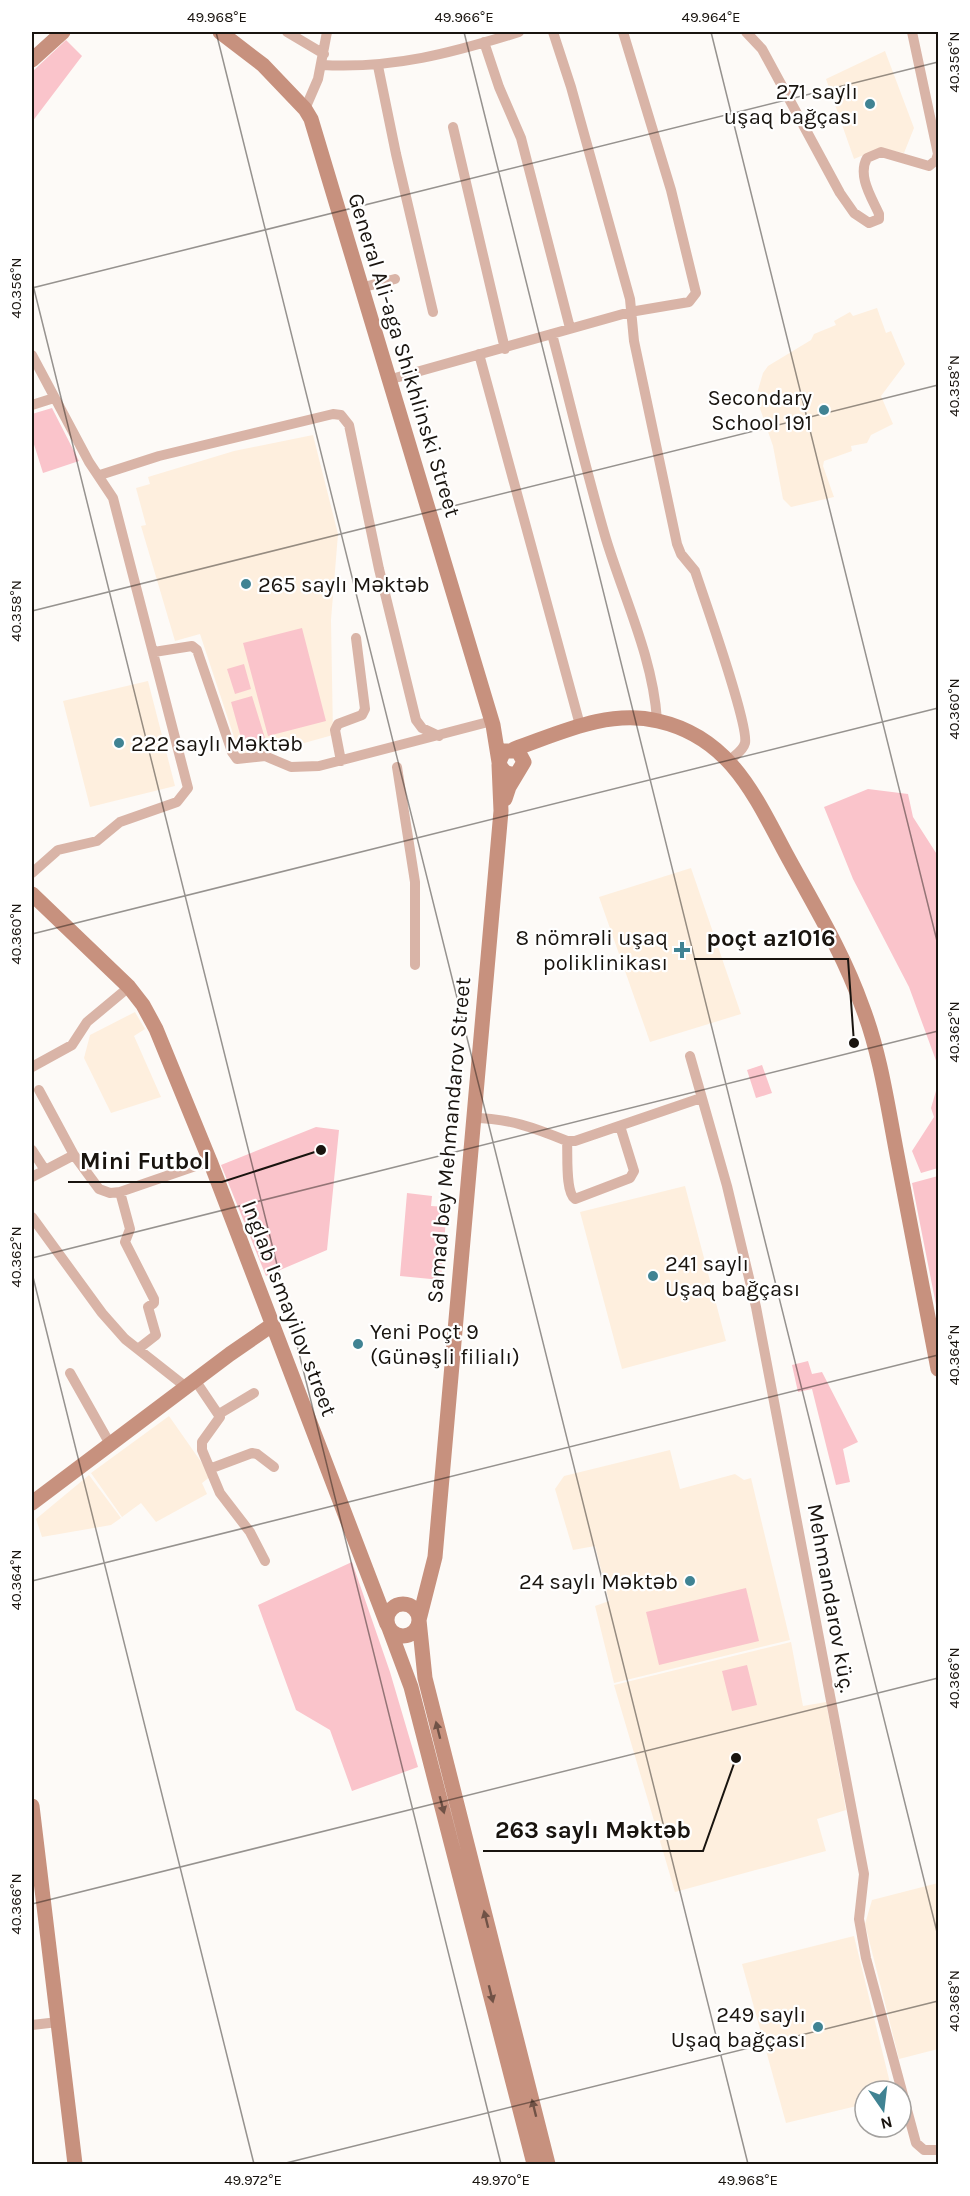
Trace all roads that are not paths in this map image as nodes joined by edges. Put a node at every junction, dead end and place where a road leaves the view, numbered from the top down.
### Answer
1 (63, 32) edge
2 (220, 32) edge
3 (287, 32) edge
4 (327, 32) edge
5 (519, 32) edge
6 (553, 32) edge
7 (623, 32) edge
8 (746, 32) edge
9 (912, 32) edge
10 (484, 42) junction
11 (323, 59) junction
12 (32, 60) edge
13 (378, 66) junction
14 (305, 109) junction
15 (453, 127) dead end
16 (395, 279) dead end
17 (360, 288) junction
18 (433, 312) dead end
19 (630, 312) junction
20 (570, 328) junction
21 (552, 334) junction
22 (505, 349) junction
23 (479, 354) junction
24 (32, 355) edge
25 (388, 380) junction
26 (54, 398) junction
27 (32, 405) edge
28 (100, 475) junction
29 (356, 638) dead end
30 (154, 652) junction
31 (657, 720) junction
32 (493, 723) junction
33 (580, 725) junction
34 (438, 736) junction
35 (546, 738) junction
36 (513, 749) junction
37 (730, 760) junction
38 (341, 761) junction
39 (499, 764) junction
40 (397, 767) dead end
41 (520, 770) junction
42 (501, 811) junction
43 (32, 873) edge
44 (32, 894) edge
45 (415, 965) dead end
46 (129, 987) junction
47 (690, 1056) dead end
48 (32, 1067) edge
49 (39, 1090) dead end
50 (701, 1098) junction
51 (473, 1118) junction
52 (620, 1126) junction
53 (567, 1141) junction
54 (32, 1150) edge
55 (74, 1155) junction
56 (210, 1161) junction
57 (45, 1170) junction
58 (32, 1177) edge
59 (120, 1192) junction
60 (32, 1217) edge
61 (272, 1325) junction
62 (138, 1349) junction
63 (939, 1369) edge
64 (70, 1373) dead end
65 (190, 1384) junction
66 (254, 1393) dead end
67 (219, 1414) junction
68 (110, 1444) junction
69 (274, 1467) dead end
70 (212, 1468) junction
71 (32, 1503) edge
72 (265, 1561) dead end
73 (367, 1575) junction
74 (431, 1580) junction
75 (401, 1604) junction
76 (418, 1620) junction
77 (388, 1626) junction
78 (32, 1806) edge
79 (58, 2022) junction
80 (32, 2025) edge
81 (939, 2150) edge
82 (75, 2164) edge
83 (534, 2164) edge
84 (548, 2164) edge

1 - 12 main road
2 - 14 main road, General Ali-aga Shikhlinski Street
3 - 11 street
4 - 11 street
5 - 10 street
6 - 19 street
7 - 19 street
8 - 9 street
10 - 13 street
10 - 20 street
11 - 13 street
11 - 14 street
13 - 18 street
14 - 17 main road, General Ali-aga Shikhlinski Street
15 - 22 street
16 - 17 street
17 - 25 main road, General Ali-aga Shikhlinski Street
19 - 20 street
19 - 37 street
20 - 21 street
21 - 22 street
21 - 31 street
22 - 23 street
23 - 25 street
23 - 33 street
24 - 26 street
25 - 32 main road, General Ali-aga Shikhlinski Street
26 - 27 street
26 - 28 street
28 - 30 street
28 - 34 street
29 - 38 street
30 - 38 street
30 - 43 street
31 - 33 main road
31 - 37 main road
32 - 34 street
32 - 36 main road
32 - 39 main road
33 - 35 main road
34 - 38 street
35 - 36 main road
35 - 41 main road
36 - 39 main road
36 - 41 main road
37 - 63 main road
39 - 41 main road
39 - 42 main road
40 - 45 street
41 - 42 main road
42 - 51 main road, Samad bey Mehmandarov Street
44 - 46 main road, Inglab Ismayilov street
46 - 48 street
46 - 56 main road, Inglab Ismayilov street
47 - 50 street, Mehmandarov küç.
49 - 55 street
50 - 52 street
50 - 81 street, Mehmandarov küç.
51 - 53 street
51 - 74 main road, Samad bey Mehmandarov Street
52 - 53 street
52 - 53 street
54 - 57 street
55 - 57 street
55 - 59 street
56 - 59 street
56 - 61 main road, Inglab Ismayilov street
57 - 58 street
59 - 62 street
60 - 62 street
61 - 65 main road
61 - 73 main road, Inglab Ismayilov street
62 - 65 street
64 - 68 street
65 - 67 street
65 - 68 main road
66 - 67 street
67 - 70 street
68 - 71 main road
69 - 70 street
70 - 72 street
73 - 75 main road
73 - 77 main road, Inglab Ismayilov street
74 - 75 main road
74 - 76 main road, Samad bey Mehmandarov Street
75 - 76 main road
75 - 77 main road
76 - 77 main road
84 -> 76 main road
77 -> 83 main road
78 - 79 main road
79 - 80 street
79 - 82 main road

